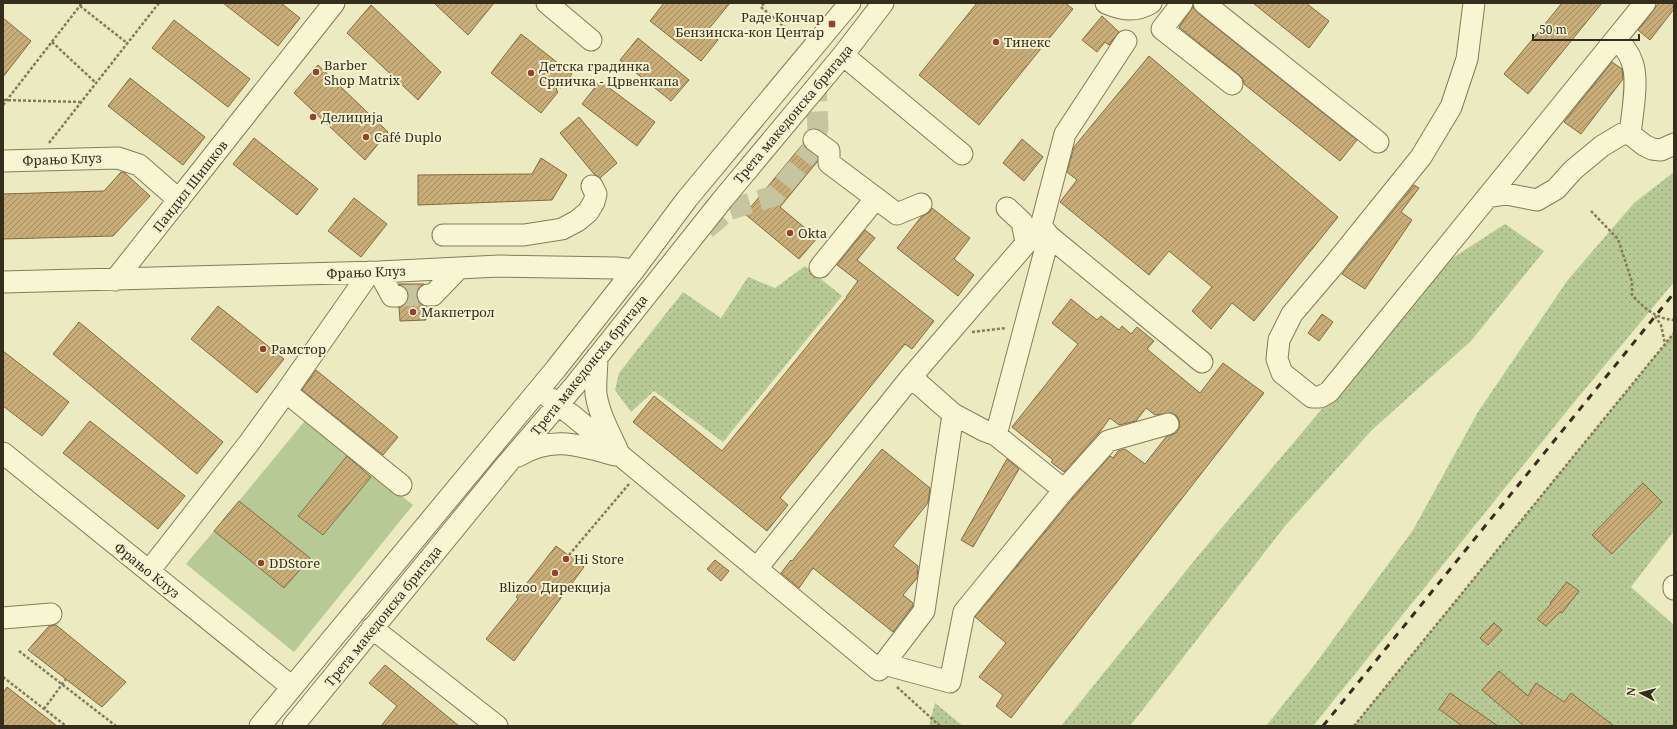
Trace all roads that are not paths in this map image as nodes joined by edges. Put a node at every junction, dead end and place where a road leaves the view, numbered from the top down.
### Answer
1 (334, 3) edge
2 (547, 3) edge
3 (850, 3) edge
4 (883, 3) edge
5 (1106, 3) edge
6 (1151, 3) edge
7 (1182, 3) edge
8 (1204, 3) edge
9 (1474, 3) edge
10 (1645, 3) edge
11 (1616, 39) junction
12 (591, 40) dead end
13 (1126, 41) dead end
14 (843, 55) junction
15 (1232, 84) dead end
16 (1630, 134) junction
17 (814, 140) dead end
18 (1378, 142) dead end
19 (1674, 144) edge
20 (962, 154) dead end
21 (3, 161) edge
22 (592, 186) dead end
23 (1487, 197) junction
24 (876, 198) junction
25 (179, 200) junction
26 (921, 204) dead end
27 (1007, 208) dead end
28 (1045, 231) junction
29 (443, 235) dead end
30 (498, 235) junction
31 (1026, 242) junction
32 (499, 266) junction
33 (820, 267) dead end
34 (459, 268) junction
35 (625, 269) junction
36 (375, 272) junction
37 (115, 280) junction
38 (3, 282) edge
39 (428, 295) tunnel mouth
40 (397, 296) tunnel mouth
41 (597, 357) junction
42 (1202, 362) dead end
43 (911, 377) junction
44 (538, 390) junction
45 (286, 392) junction
46 (558, 404) junction
47 (953, 414) junction
48 (1168, 424) dead end
49 (996, 435) junction
50 (3, 453) edge
51 (621, 457) junction
52 (507, 464) junction
53 (401, 485) dead end
54 (1064, 490) junction
55 (757, 568) junction
56 (149, 571) junction
57 (51, 614) dead end
58 (3, 618) edge
59 (372, 628) junction
60 (882, 667) junction
61 (292, 687) junction
62 (260, 726) edge
63 (293, 726) edge
64 (497, 726) edge

1 - 25 street, Пандил Шишков
2 - 12 street
3 - 35 street, Трета македонска бригада
4 - 14 street, Трета македонска бригада
5 - 6 street
7 - 15 street
8 - 18 street
9 - 23 street
10 - 11 street
11 - 16 street
11 - 23 street
13 - 28 street
14 - 20 street
14 - 41 street, Трета македонска бригада
16 - 19 street
16 - 23 street
17 - 24 street
21 - 25 street, Фрањо Клуз
22 - 30 street
24 - 26 street
24 - 33 street
25 - 37 street, Пандил Шишков
27 - 31 street
28 - 31 street
28 - 42 street
28 - 49 street
29 - 30 street
30 - 32 street
31 - 43 street
32 - 34 street, Фрањо Клуз
32 - 35 street, Фрањо Клуз
34 - 36 street, Фрањо Клуз
34 - 39 street
35 - 44 street, Трета македонска бригада
36 - 37 street, Фрањо Клуз
36 - 40 street
36 - 45 street
37 - 38 street
41 - 46 street, Трета македонска бригада
41 - 51 street
43 - 47 street
43 - 55 street
44 - 46 street
44 - 61 street, Трета македонска бригада
45 - 53 street
45 - 56 street
46 - 51 street
46 - 52 street, Трета македонска бригада
47 - 49 street
47 - 60 street
48 - 54 street
49 - 54 street
50 - 56 street, Фрањо Клуз
51 - 52 street
51 - 55 street
52 - 59 street, Трета македонска бригада
54 - 60 street
55 - 60 street
56 - 61 street, Фрањо Клуз
57 - 58 street
59 - 63 street, Трета македонска бригада
59 - 64 street
61 - 62 street, Трета македонска бригада

